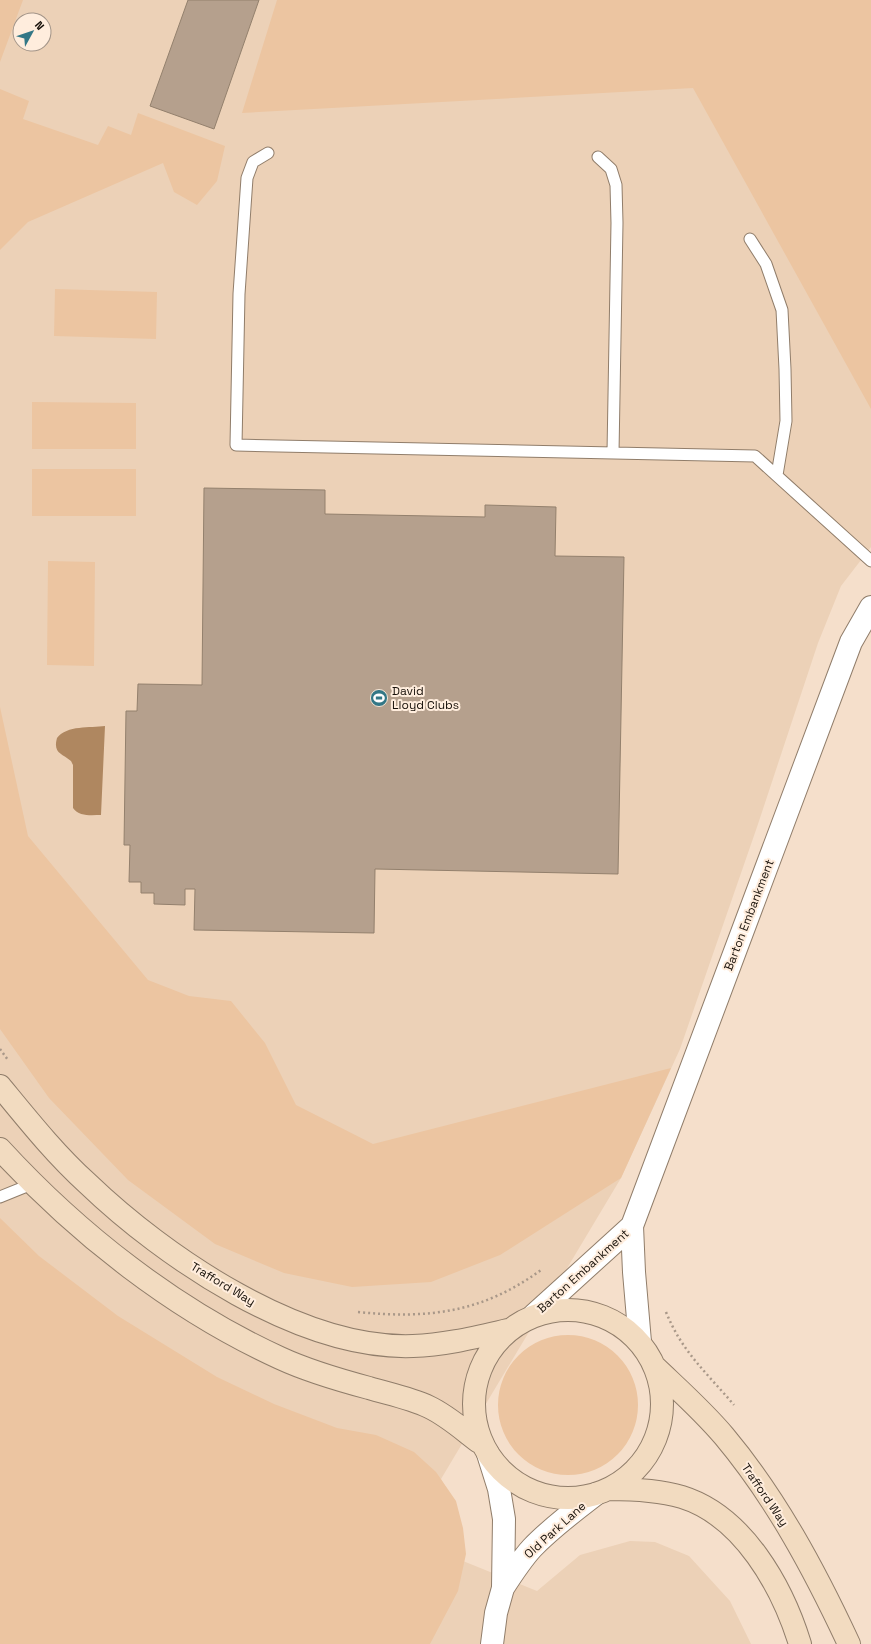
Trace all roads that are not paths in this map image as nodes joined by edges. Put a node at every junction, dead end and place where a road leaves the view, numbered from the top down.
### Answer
1 (268, 153) dead end
2 (598, 157) dead end
3 (750, 239) dead end
4 (613, 453) junction
5 (777, 475) junction
6 (871, 561) edge
7 (871, 607) edge
8 (0, 1086) edge
9 (0, 1149) edge
10 (32, 1184) junction
11 (0, 1197) edge
12 (632, 1226) junction
13 (534, 1315) junction
14 (508, 1330) junction
15 (640, 1342) junction
16 (655, 1366) junction
17 (485, 1447) junction
18 (603, 1491) junction
19 (503, 1588) junction
20 (492, 1644) edge
21 (800, 1644) edge
22 (849, 1644) edge

1 - 4 lane
2 - 4 lane
3 - 5 lane
4 - 5 lane
5 - 6 lane
7 - 12 street, Barton Embankment
8 - 14 street, Trafford Way
9 - 10 street
10 - 11 lane
10 - 17 street
12 - 13 street, Barton Embankment
12 - 15 street, Barton Embankment
13 - 14 street
13 - 15 street
14 - 17 street
15 - 16 street
16 - 18 street
16 - 22 street, Trafford Way
17 - 18 street
17 - 19 street, Old Park Lane
18 - 19 street, Old Park Lane
18 - 21 street
19 - 20 street, Old Park Lane

